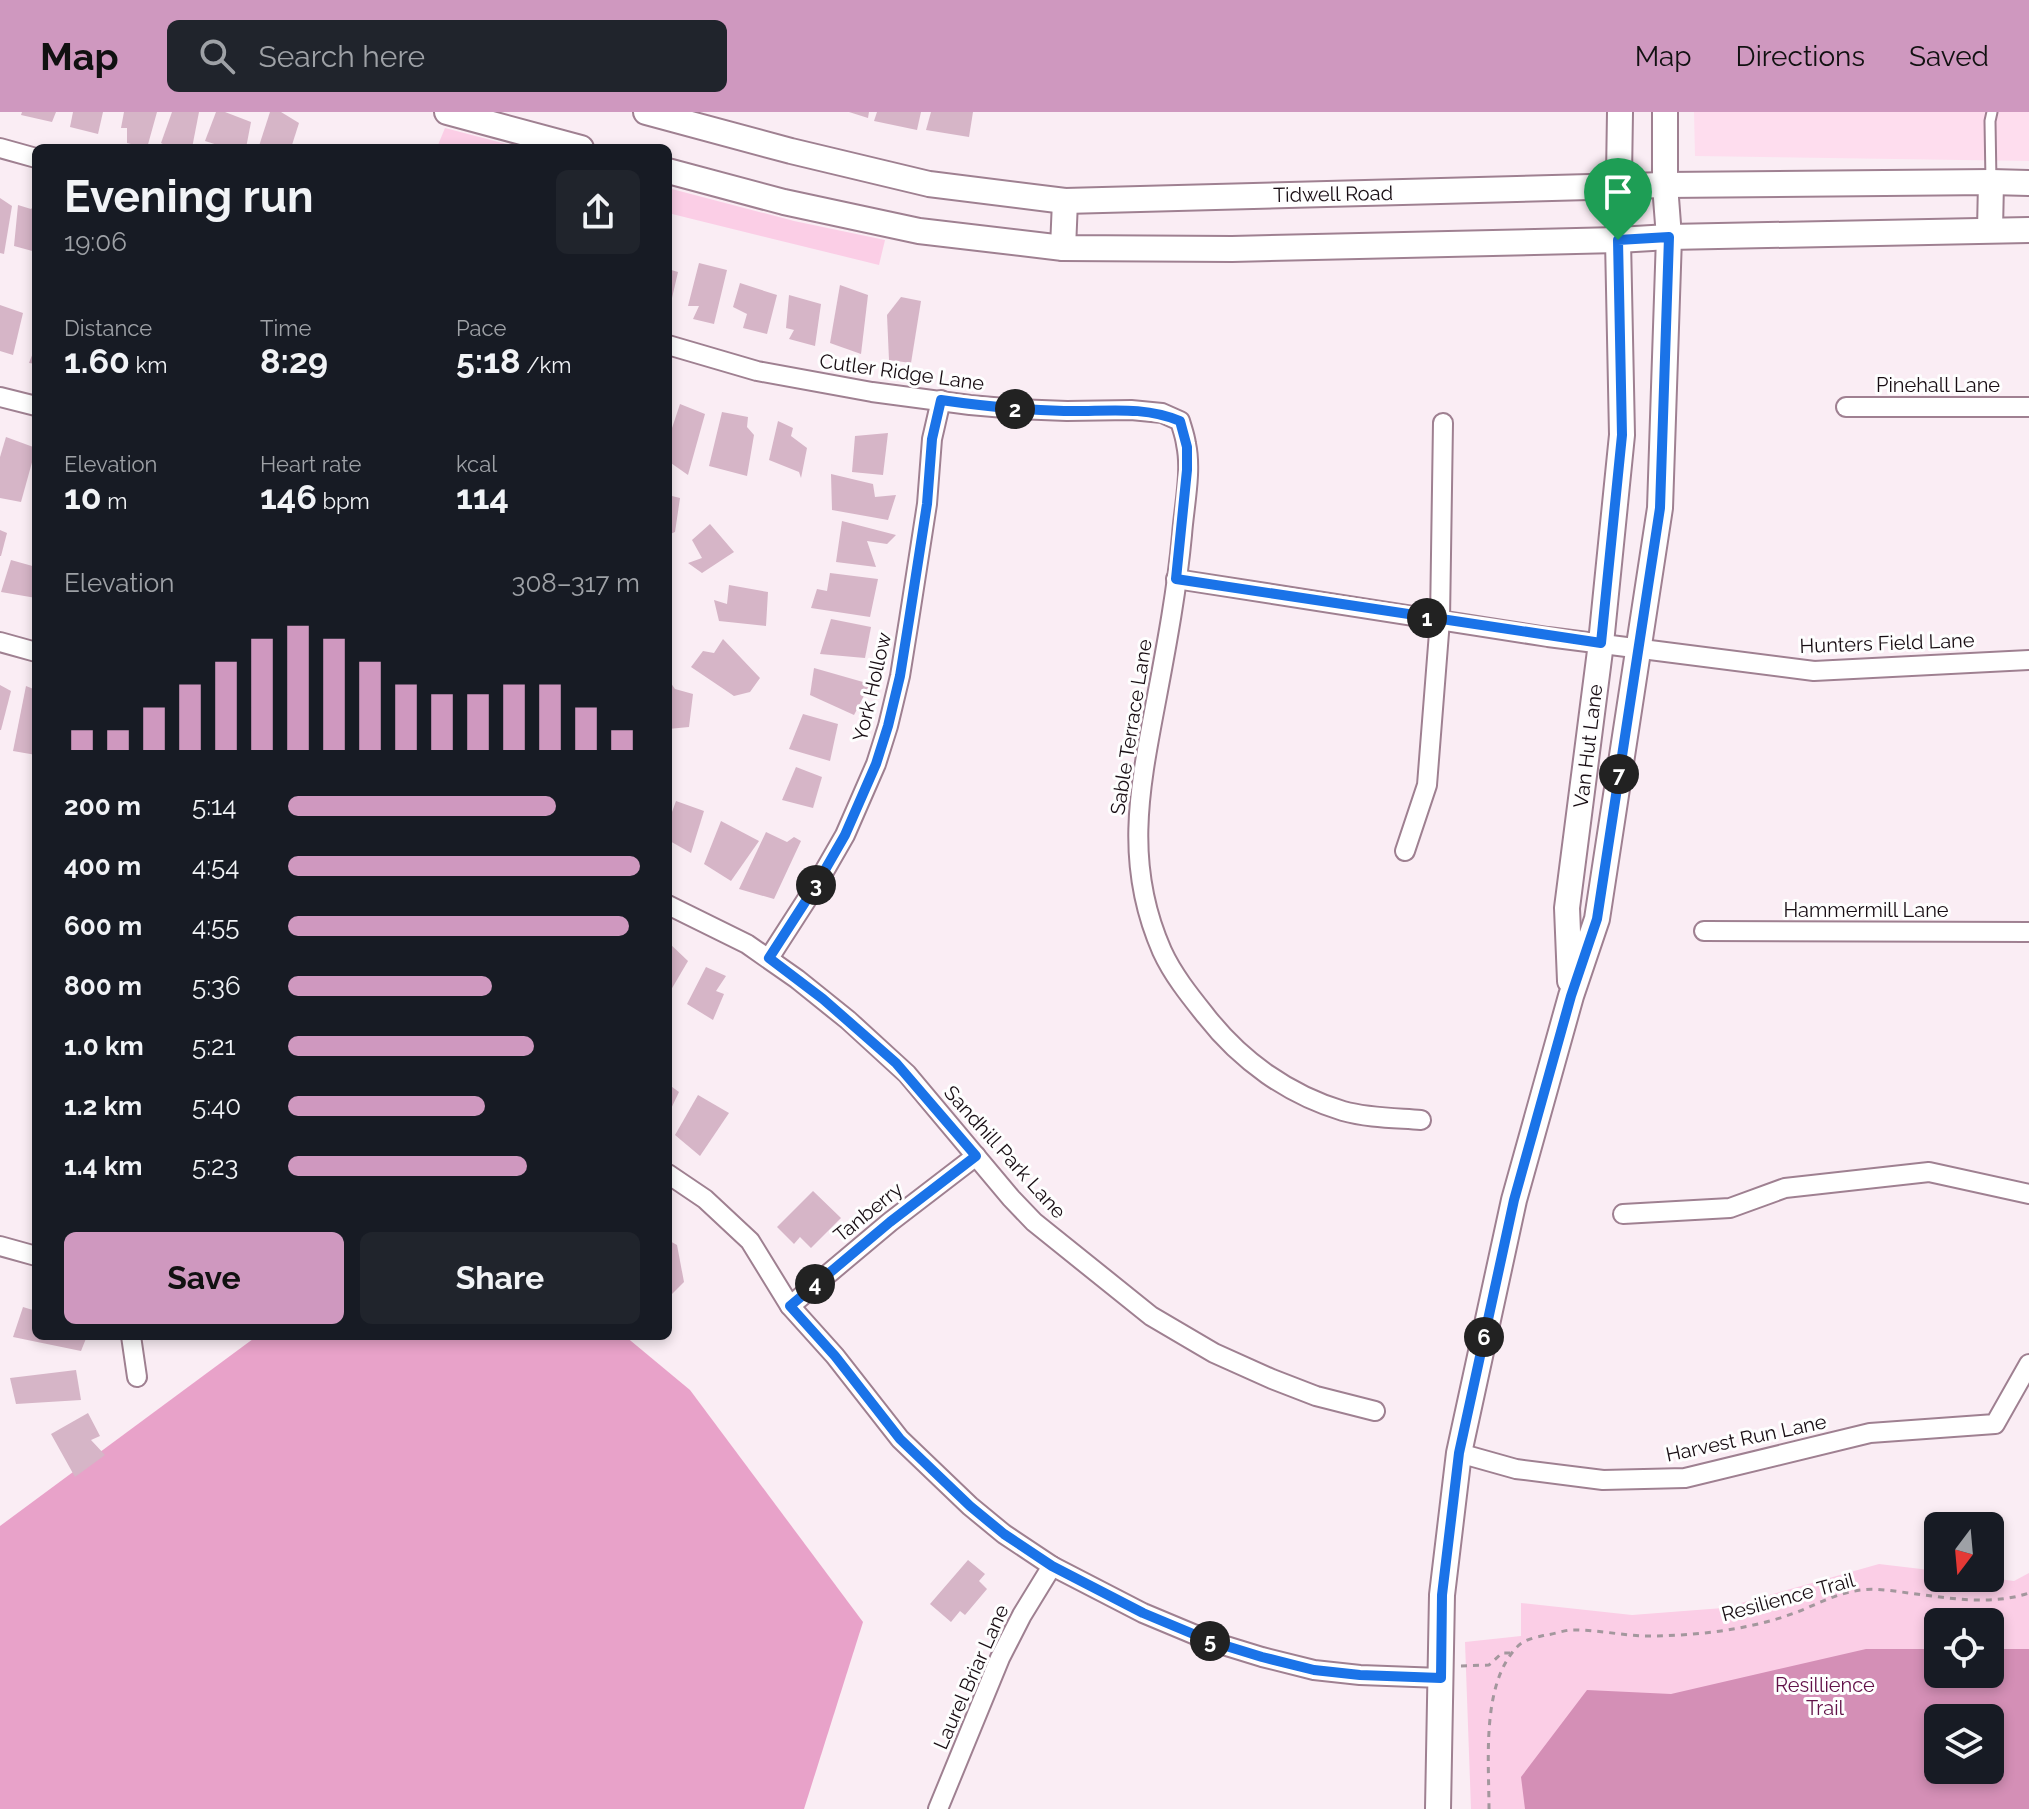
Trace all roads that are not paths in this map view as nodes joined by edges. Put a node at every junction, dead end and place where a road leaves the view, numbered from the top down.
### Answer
1 (646, 112) edge
2 (1620, 112) edge
3 (1665, 112) edge
4 (1992, 112) edge
5 (453, 113) edge
6 (566, 144) edge
7 (0, 148) edge
8 (32, 157) edge
9 (672, 172) edge
10 (1991, 182) junction
11 (2029, 183) edge
12 (1665, 185) junction
13 (1618, 187) junction
14 (1065, 201) junction
15 (1990, 230) junction
16 (2029, 230) edge
17 (1669, 237) junction
18 (1618, 240) junction
19 (1063, 248) junction
20 (672, 346) edge
21 (0, 397) edge
22 (941, 400) junction
23 (32, 405) edge
24 (1846, 407) dead end
25 (2029, 407) edge
26 (1180, 421) joint
27 (1443, 423) dead end
28 (1176, 579) junction
29 (1440, 620) junction
30 (0, 642) edge
31 (1601, 643) junction
32 (1639, 648) junction
33 (32, 651) edge
34 (2029, 660) edge
35 (1405, 851) dead end
36 (672, 907) edge
37 (1704, 931) dead end
38 (2029, 932) edge
39 (769, 958) junction
40 (1571, 996) junction
41 (1421, 1120) dead end
42 (976, 1156) junction
43 (672, 1177) edge
44 (2029, 1194) edge
45 (1623, 1214) dead end
46 (0, 1246) edge
47 (32, 1255) edge
48 (790, 1306) junction
49 (132, 1340) edge
50 (2029, 1364) edge
51 (137, 1377) dead end
52 (1375, 1411) dead end
53 (1459, 1453) junction
54 (1052, 1566) junction
55 (1441, 1672) junction
56 (938, 1809) edge
57 (1438, 1809) edge

1 - 14 main road, Tidwell Road
2 - 13 main road, Van Hut Lane
3 - 12 main road, Van Hut Lane
4 - 10 lane
5 - 6 main road
7 - 8 street
9 - 19 main road
10 - 11 main road, Tidwell Road
10 - 12 main road, Tidwell Road
10 - 15 main road
12 - 13 main road, Tidwell Road
12 - 17 main road, Van Hut Lane
13 - 14 main road, Tidwell Road
13 - 18 main road, Van Hut Lane
14 - 19 main road
15 - 16 main road
15 - 17 main road
17 - 18 main road
17 - 32 main road, Van Hut Lane
18 - 19 main road
18 - 31 main road, Van Hut Lane
20 - 22 street, Cutler Ridge Lane
21 - 23 street
22 - 26 street, Cutler Ridge Lane
22 - 39 street, York Hollow
24 - 25 street, Pinehall Lane
26 - 28 street, Sable Terrace Lane
27 - 29 street
28 - 29 street, Hunters Field Lane
28 - 41 street, Sable Terrace Lane
29 - 31 street, Hunters Field Lane
29 - 35 street
30 - 33 street
31 - 32 street, Hunters Field Lane
31 - 40 main road, Van Hut Lane
32 - 34 street, Hunters Field Lane
32 - 40 main road, Van Hut Lane
36 - 39 street, Sandhill Park Lane
37 - 38 street, Hammermill Lane
39 - 42 street, Sandhill Park Lane
40 - 53 main road, Van Hut Lane
42 - 48 street, Tanberry
42 - 52 street, Sandhill Park Lane
43 - 48 street
44 - 45 street
46 - 47 street
48 - 54 street
49 - 51 street
50 - 53 street, Harvest Run Lane
53 - 55 main road, Van Hut Lane
54 - 55 street
54 - 56 street, Laurel Briar Lane
55 - 57 main road, Van Hut Lane

